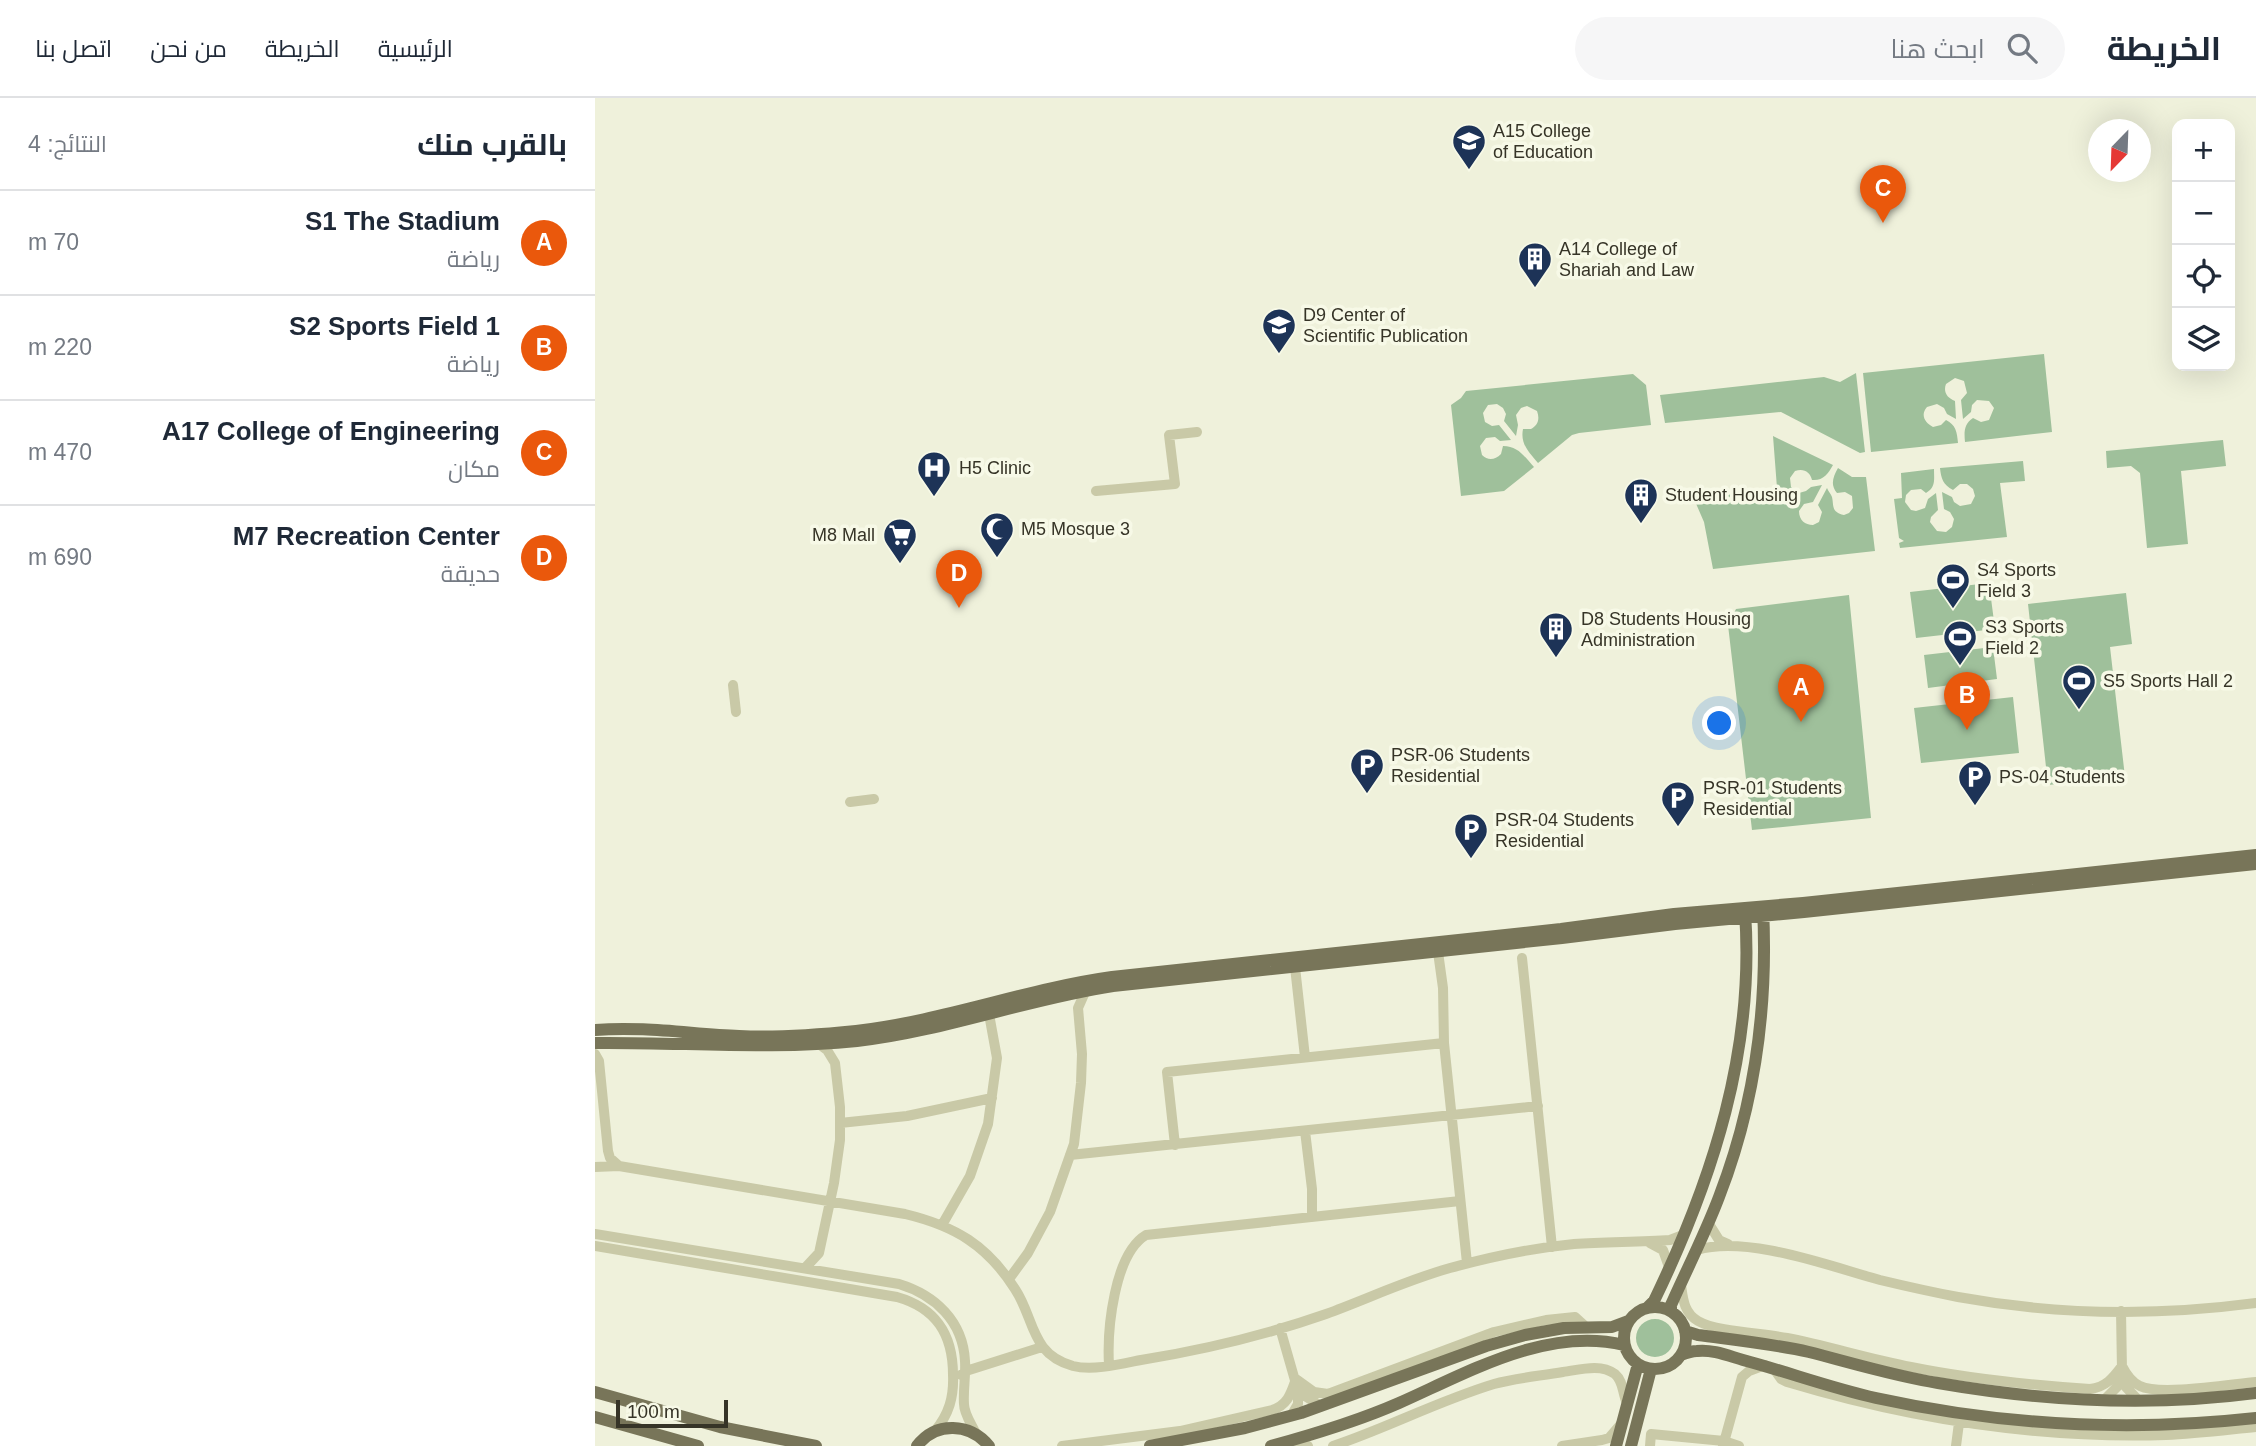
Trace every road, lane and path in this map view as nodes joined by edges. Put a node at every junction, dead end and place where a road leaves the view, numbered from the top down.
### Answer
1 (1197, 432) dead end
2 (1096, 491) dead end
3 (733, 685) dead end
4 (736, 712) dead end
5 (874, 799) dead end
6 (850, 802) dead end
7 (2256, 855) edge
8 (2256, 864) edge
9 (1763, 911) junction
10 (1745, 913) junction
11 (1438, 952) junction
12 (1522, 958) dead end
13 (1295, 967) junction
14 (1086, 990) junction
15 (1060, 996) junction
16 (1078, 1008) junction
17 (989, 1014) junction
18 (595, 1030) edge
19 (846, 1042) junction
20 (595, 1043) edge
21 (615, 1043) junction
22 (1444, 1043) junction
23 (819, 1044) junction
24 (597, 1057) edge
25 (1305, 1057) junction
26 (835, 1063) junction
27 (992, 1098) junction
28 (1538, 1106) junction
29 (1452, 1116) junction
30 (840, 1123) junction
31 (1305, 1131) junction
32 (1175, 1145) junction
33 (1070, 1155) junction
34 (619, 1166) junction
35 (595, 1167) edge
36 (1460, 1201) junction
37 (830, 1202) junction
38 (1312, 1217) junction
39 (1709, 1224) junction
40 (942, 1225) junction
41 (595, 1234) edge
42 (1683, 1235) junction
43 (1662, 1245) junction
44 (595, 1246) edge
45 (1730, 1246) junction
46 (1552, 1247) junction
47 (1697, 1250) junction
48 (819, 1253) junction
49 (1468, 1264) junction
50 (1669, 1267) junction
51 (805, 1268) junction
52 (828, 1272) junction
53 (1009, 1279) junction
54 (1681, 1284) junction
55 (2256, 1303) edge
56 (1648, 1307) junction
57 (1671, 1311) junction
58 (2121, 1311) junction
59 (1628, 1321) junction
60 (1586, 1327) junction
61 (1280, 1328) junction
62 (1685, 1331) junction
63 (1624, 1345) junction
64 (1042, 1347) junction
65 (1681, 1355) junction
66 (1727, 1355) junction
67 (1109, 1364) junction
68 (1645, 1367) junction
69 (1770, 1367) junction
70 (2122, 1369) junction
71 (966, 1371) junction
72 (1742, 1377) junction
73 (953, 1381) junction
74 (1297, 1381) junction
75 (2256, 1382) edge
76 (595, 1392) edge
77 (2256, 1393) edge
78 (2104, 1400) junction
79 (2138, 1400) junction
80 (1627, 1403) junction
81 (1321, 1406) junction
82 (1291, 1416) junction
83 (595, 1417) edge
84 (2256, 1418) edge
85 (1959, 1423) junction
86 (1622, 1424) junction
87 (2256, 1427) edge
88 (935, 1431) junction
89 (976, 1434) junction
90 (1584, 1442) junction
91 (1723, 1443) edge
92 (1282, 1444) edge
93 (698, 1446) edge
94 (816, 1446) edge
95 (917, 1446) edge
96 (989, 1446) edge
97 (1062, 1446) edge
98 (1150, 1446) edge
99 (1308, 1446) edge
100 (1333, 1446) edge
101 (1562, 1446) edge
102 (1598, 1446) edge
103 (1616, 1446) edge
104 (1631, 1446) edge
105 (1650, 1446) edge
106 (1739, 1446) edge
107 (1956, 1446) edge

1 - 2 street
3 - 4 street
5 - 6 street
7 - 9 main road
8 - 9 main road
9 - 10 main road
9 - 39 main road
10 - 11 main road
10 - 18 main road
10 - 42 main road
11 - 13 main road
11 - 22 street
12 - 28 street
13 - 14 main road
13 - 25 street
14 - 15 main road
14 - 16 street
15 - 16 street
15 - 17 main road
16 - 33 street
17 - 19 main road
17 - 27 street
19 - 23 main road
19 - 26 street
20 - 21 main road
21 - 23 main road
21 - 24 street
22 - 25 street
22 - 29 street
23 - 26 street
24 - 34 street
25 - 32 street
26 - 30 street
27 - 30 street
27 - 40 street
28 - 29 street
28 - 46 street
29 - 31 street
29 - 36 street
30 - 37 street
31 - 32 street
31 - 38 street
32 - 33 street
33 - 53 street
34 - 35 street
34 - 37 street
36 - 38 street
36 - 49 street
37 - 40 street
37 - 48 street
38 - 67 street
39 - 45 street
39 - 47 main road
40 - 53 street
41 - 51 street
42 - 43 street
42 - 50 main road
43 - 46 street
43 - 50 street
44 - 73 street
45 - 47 street
45 - 58 street
46 - 49 street
47 - 54 main road
48 - 51 street
48 - 52 street
49 - 61 street
50 - 56 main road
51 - 52 street
52 - 71 street
53 - 64 street
54 - 57 main road
54 - 70 street
55 - 58 street
56 - 57 main road
56 - 59 main road
57 - 62 main road
58 - 70 street
59 - 60 main road
59 - 63 main road
60 - 74 street
60 - 81 main road
61 - 67 street
61 - 74 street
62 - 65 main road
62 - 78 main road
63 - 68 main road
63 - 92 main road
64 - 67 street
64 - 71 street
65 - 66 main road
65 - 68 main road
66 - 69 main road
66 - 72 street
68 - 80 main road
68 - 104 main road
69 - 72 street
69 - 84 main road
69 - 85 street
70 - 75 street
70 - 78 street
70 - 79 street
71 - 73 street
71 - 89 street
72 - 91 street
73 - 88 street
74 - 81 street
74 - 82 street
74 - 97 street
76 - 94 main road
77 - 79 main road
78 - 79 main road
80 - 86 main road
80 - 100 street
81 - 82 main road
82 - 98 main road
83 - 93 main road
85 - 87 street
85 - 107 street
86 - 90 street
86 - 103 main road
88 - 89 main road
88 - 95 main road
89 - 96 main road
90 - 101 street
90 - 102 street
91 - 105 street
91 - 106 street
92 - 99 street

